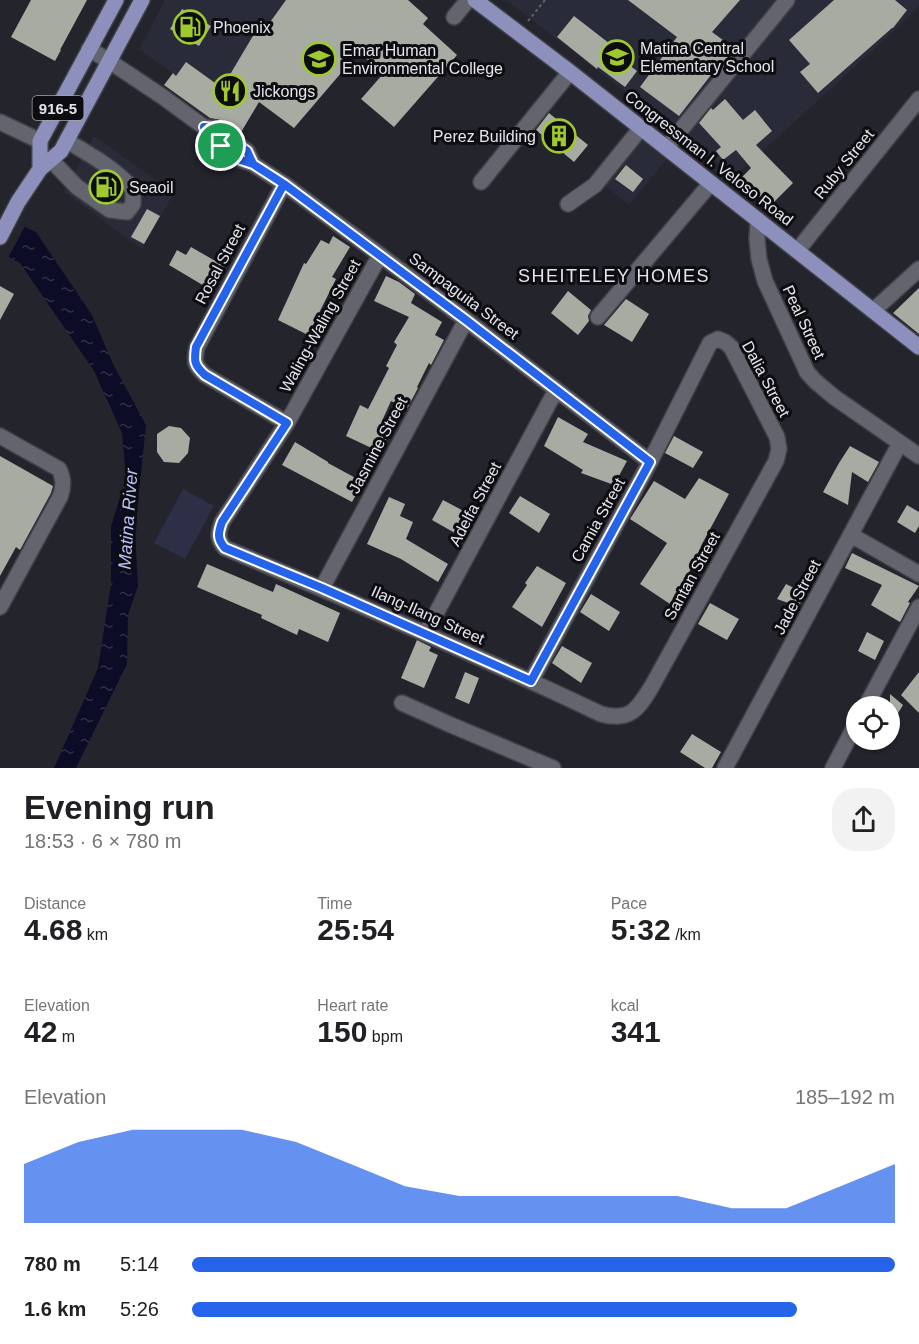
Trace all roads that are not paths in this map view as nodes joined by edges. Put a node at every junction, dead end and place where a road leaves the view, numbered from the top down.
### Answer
1 (116, 0) edge
2 (142, 0) edge
3 (468, 0) edge
4 (475, 0) edge
5 (787, 0) edge
6 (454, 18) dead end
7 (89, 49) junction
8 (109, 60) junction
9 (570, 72) junction
10 (919, 99) edge
11 (0, 122) edge
12 (642, 128) junction
13 (40, 141) junction
14 (66, 141) junction
15 (666, 148) junction
16 (45, 165) junction
17 (481, 182) dead end
18 (711, 183) junction
19 (284, 184) junction
20 (568, 204) dead end
21 (758, 220) junction
22 (0, 237) edge
23 (797, 251) junction
24 (380, 255) junction
25 (919, 269) edge
26 (874, 310) junction
27 (598, 317) dead end
28 (466, 320) junction
29 (710, 343) joint
30 (919, 346) edge
31 (556, 390) junction
32 (287, 423) junction
33 (0, 436) edge
34 (900, 443) junction
35 (779, 449) joint
36 (919, 456) edge
37 (650, 462) junction
38 (851, 535) junction
39 (219, 537) joint
40 (919, 574) edge
41 (322, 588) junction
42 (0, 607) edge
43 (919, 608) edge
44 (425, 634) junction
45 (531, 681) junction
46 (871, 696) edge
47 (402, 703) dead end
48 (627, 715) joint
49 (846, 743) edge
50 (731, 766) edge
51 (553, 768) edge
52 (833, 768) edge

1 - 7 main road, 916-5
2 - 8 main road, 916-5
3 - 6 street
4 - 9 main road, Congressman I. Veloso Road
5 - 15 street
7 - 8 street, Sampaguita Street
7 - 13 main road, 916-5
8 - 14 main road, 916-5
8 - 19 street, Sampaguita Street
9 - 12 main road, Congressman I. Veloso Road
9 - 17 street
10 - 23 street, Ruby Street
11 - 13 street
12 - 15 main road, Congressman I. Veloso Road
12 - 20 street
13 - 16 main road, 916-5
14 - 16 main road, 916-5
14 - 16 street
15 - 18 main road, Congressman I. Veloso Road
16 - 22 main road, 916-5
18 - 21 main road, Congressman I. Veloso Road
18 - 27 street
19 - 24 street, Sampaguita Street
19 - 32 street, Rosal Street
21 - 23 main road, Congressman I. Veloso Road
21 - 34 street, Peal Street
23 - 26 main road, Congressman I. Veloso Road
24 - 28 street, Sampaguita Street
24 - 32 street, Waling-Waling Street
25 - 26 street
26 - 30 main road, Congressman I. Veloso Road
28 - 31 street, Sampaguita Street
28 - 41 street, Jasmine Street
29 - 35 street, Dalia Street
29 - 37 street, Camia Street
31 - 37 street, Sampaguita Street
31 - 44 street, Adelfa Street
32 - 39 street, Waling-Waling Street
33 - 42 street
34 - 36 street, Peal Street
34 - 38 street, Jade Street
35 - 48 street, Santan Street
37 - 45 street, Camia Street
38 - 40 street
38 - 50 street, Jade Street
39 - 41 street, Ilang-Ilang Street
41 - 44 street, Ilang-Ilang Street
43 - 46 street
44 - 45 street, Ilang-Ilang Street
45 - 48 street, Ilang-Ilang Street
47 - 51 street
49 - 52 street

